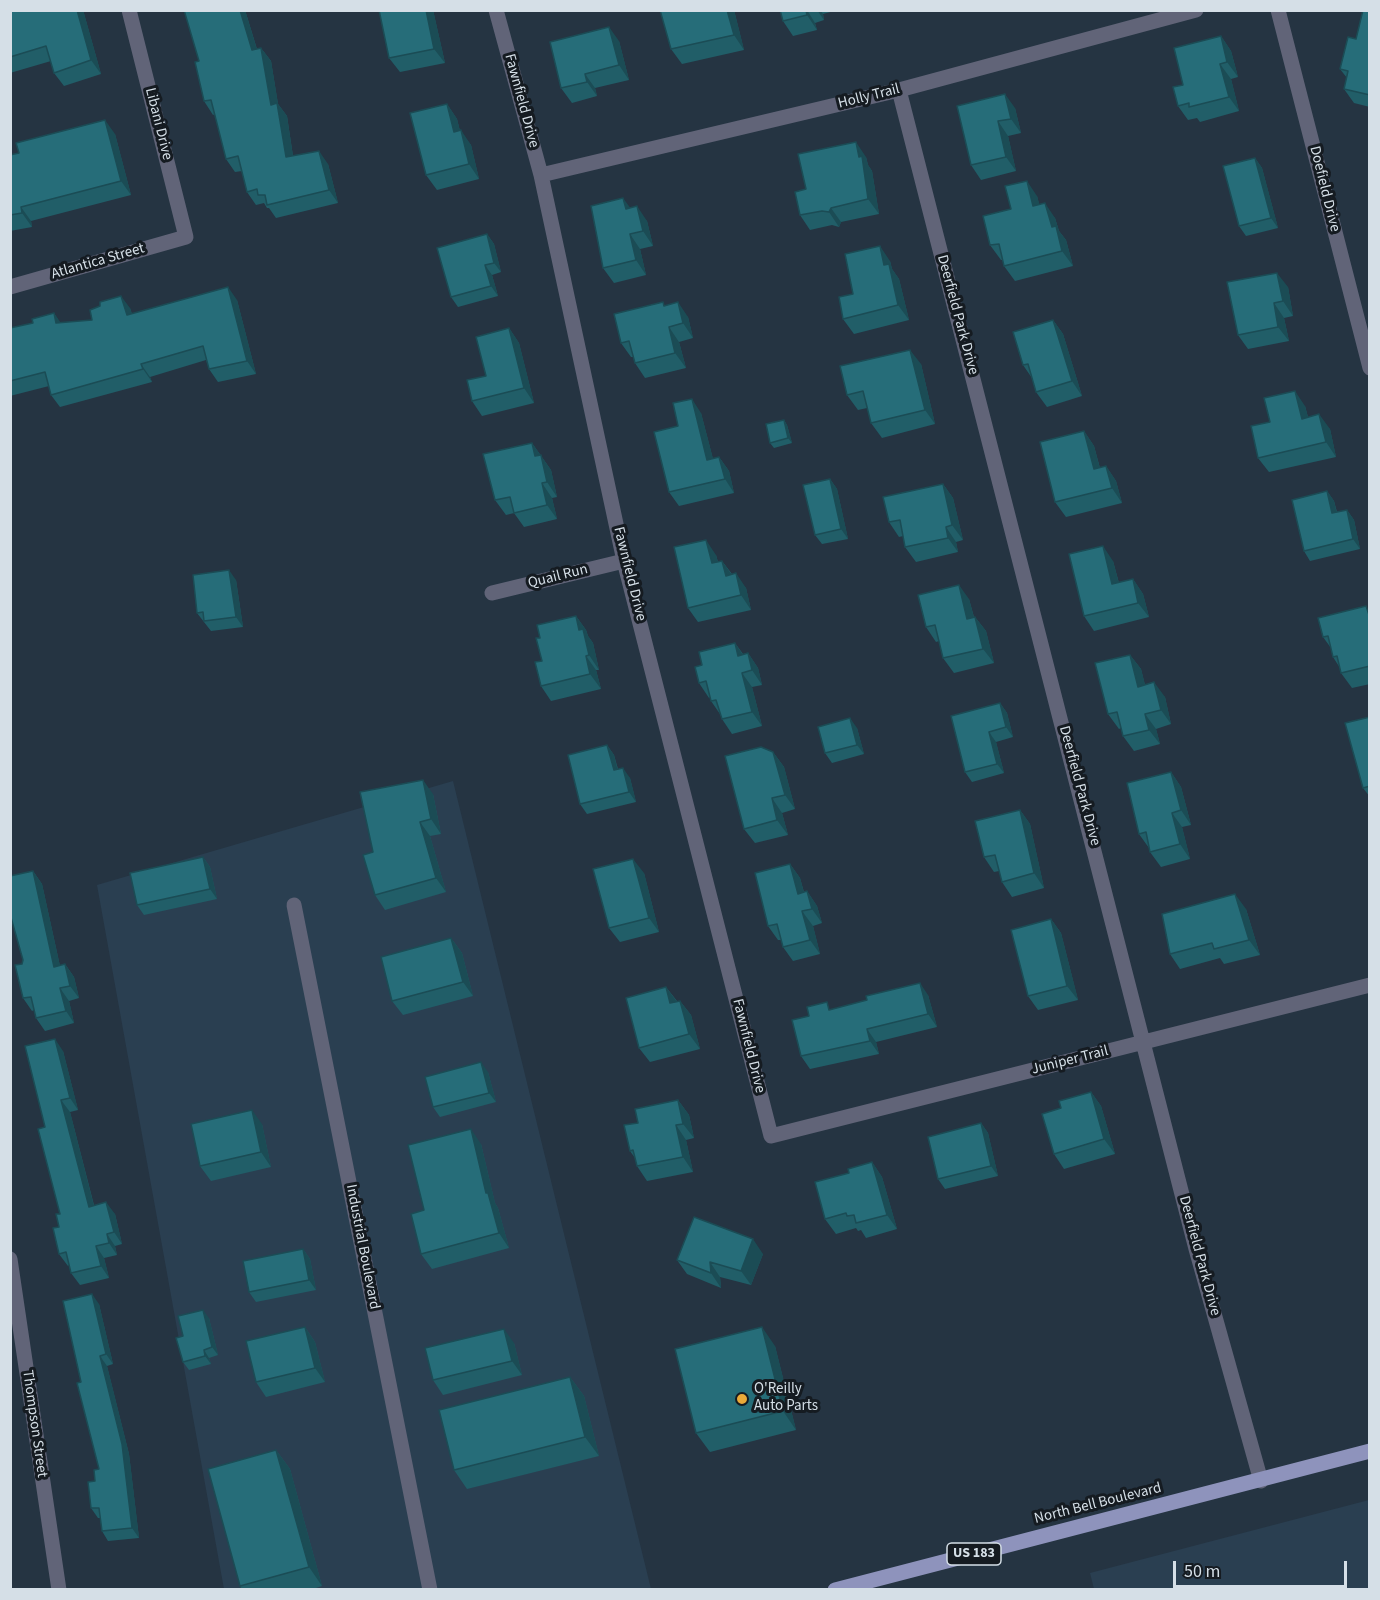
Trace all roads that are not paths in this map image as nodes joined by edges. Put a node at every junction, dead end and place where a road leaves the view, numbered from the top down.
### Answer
1 (129, 10) edge
2 (496, 10) edge
3 (1196, 10) edge
4 (1278, 10) edge
5 (898, 90) junction
6 (541, 175) junction
7 (186, 237) joint
8 (10, 287) edge
9 (1370, 368) edge
10 (624, 561) junction
11 (492, 592) dead end
12 (294, 905) dead end
13 (1370, 985) edge
14 (1145, 1042) junction
15 (771, 1136) joint
16 (10, 1259) edge
17 (1370, 1451) edge
18 (1261, 1481) junction
19 (58, 1590) edge
20 (430, 1590) edge
21 (835, 1590) edge

1 - 7 street, Libani Drive
2 - 6 street, Fawnfield Drive
3 - 5 street, Holly Trail
4 - 9 street, Doefield Drive
5 - 6 street, Holly Trail
5 - 14 street, Deerfield Park Drive
6 - 10 street, Fawnfield Drive
7 - 8 street, Atlantica Street
10 - 11 street, Quail Run
10 - 15 street, Fawnfield Drive
12 - 20 street, Industrial Boulevard
13 - 14 street, Juniper Trail
14 - 15 street, Juniper Trail
14 - 18 street, Deerfield Park Drive
16 - 19 street, Thompson Street
17 - 18 main road, North Bell Boulevard / US 183
18 - 21 main road, North Bell Boulevard / US 183

